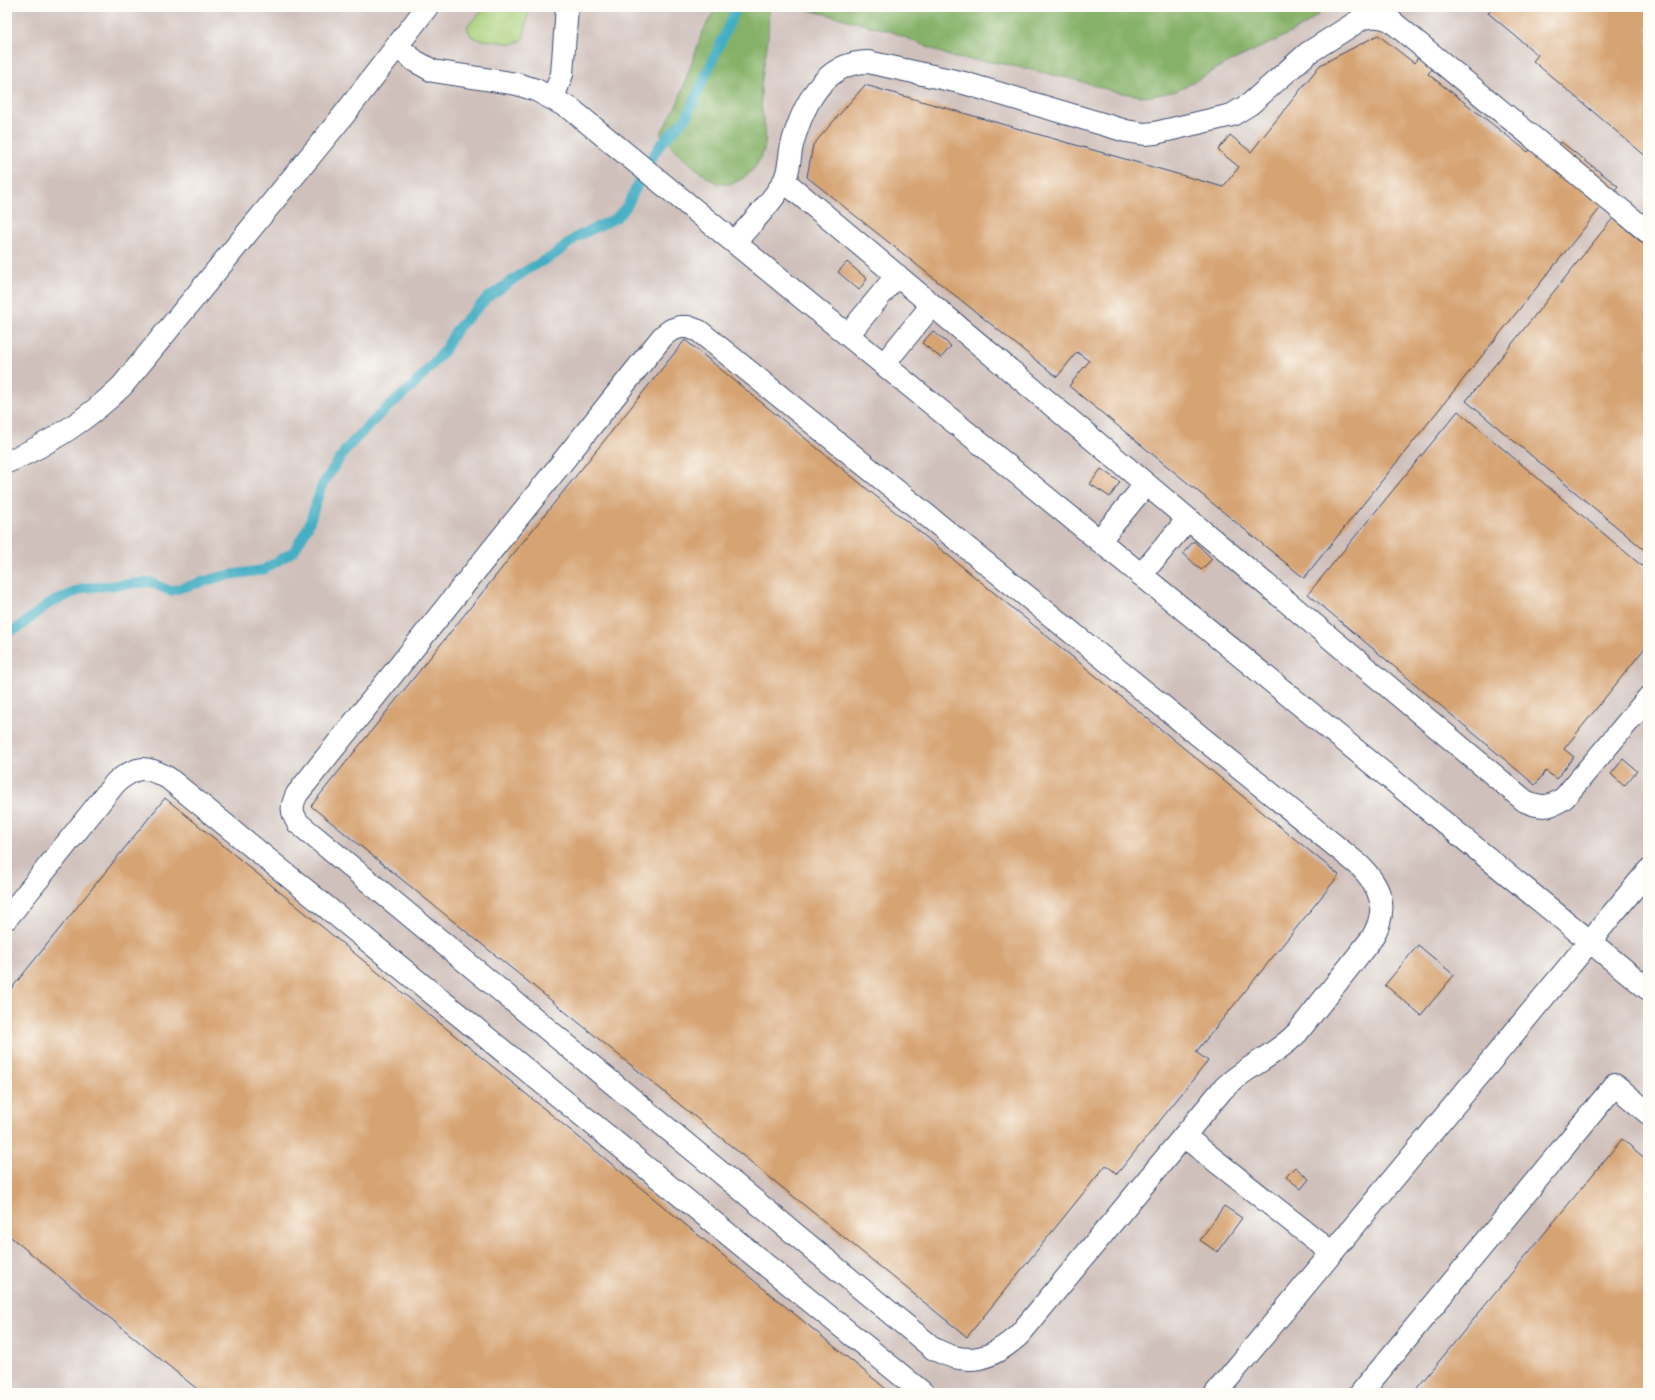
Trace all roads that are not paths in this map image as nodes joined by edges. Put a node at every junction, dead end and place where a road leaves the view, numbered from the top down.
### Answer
1 (427, 7) edge
2 (567, 7) edge
3 (396, 46) junction
4 (553, 98) junction
5 (784, 181) junction
6 (1648, 232) edge
7 (735, 242) junction
8 (897, 275) junction
9 (932, 304) junction
10 (848, 335) junction
11 (884, 364) junction
12 (7, 462) edge
13 (1146, 484) junction
14 (1188, 519) junction
15 (1099, 541) junction
16 (1141, 575) junction
17 (1645, 708) edge
18 (1648, 871) edge
19 (7, 918) edge
20 (1590, 941) junction
21 (1648, 989) edge
22 (1648, 1112) edge
23 (1184, 1136) junction
24 (1331, 1252) junction
25 (923, 1393) edge
26 (1216, 1393) edge
27 (1361, 1393) edge

1 - 3 street
2 - 4 street
3 - 4 street
3 - 12 street
4 - 7 street
5 - 6 street
5 - 7 street
5 - 8 street
7 - 10 street
8 - 9 street
8 - 10 street
9 - 11 street
9 - 13 street
10 - 11 street
11 - 15 street
13 - 14 street
13 - 15 street
14 - 16 street
14 - 17 street
15 - 16 street
16 - 20 street
18 - 20 street
19 - 25 street
20 - 21 street
20 - 24 street
22 - 27 street
23 - 23 street
23 - 24 street
24 - 26 street

